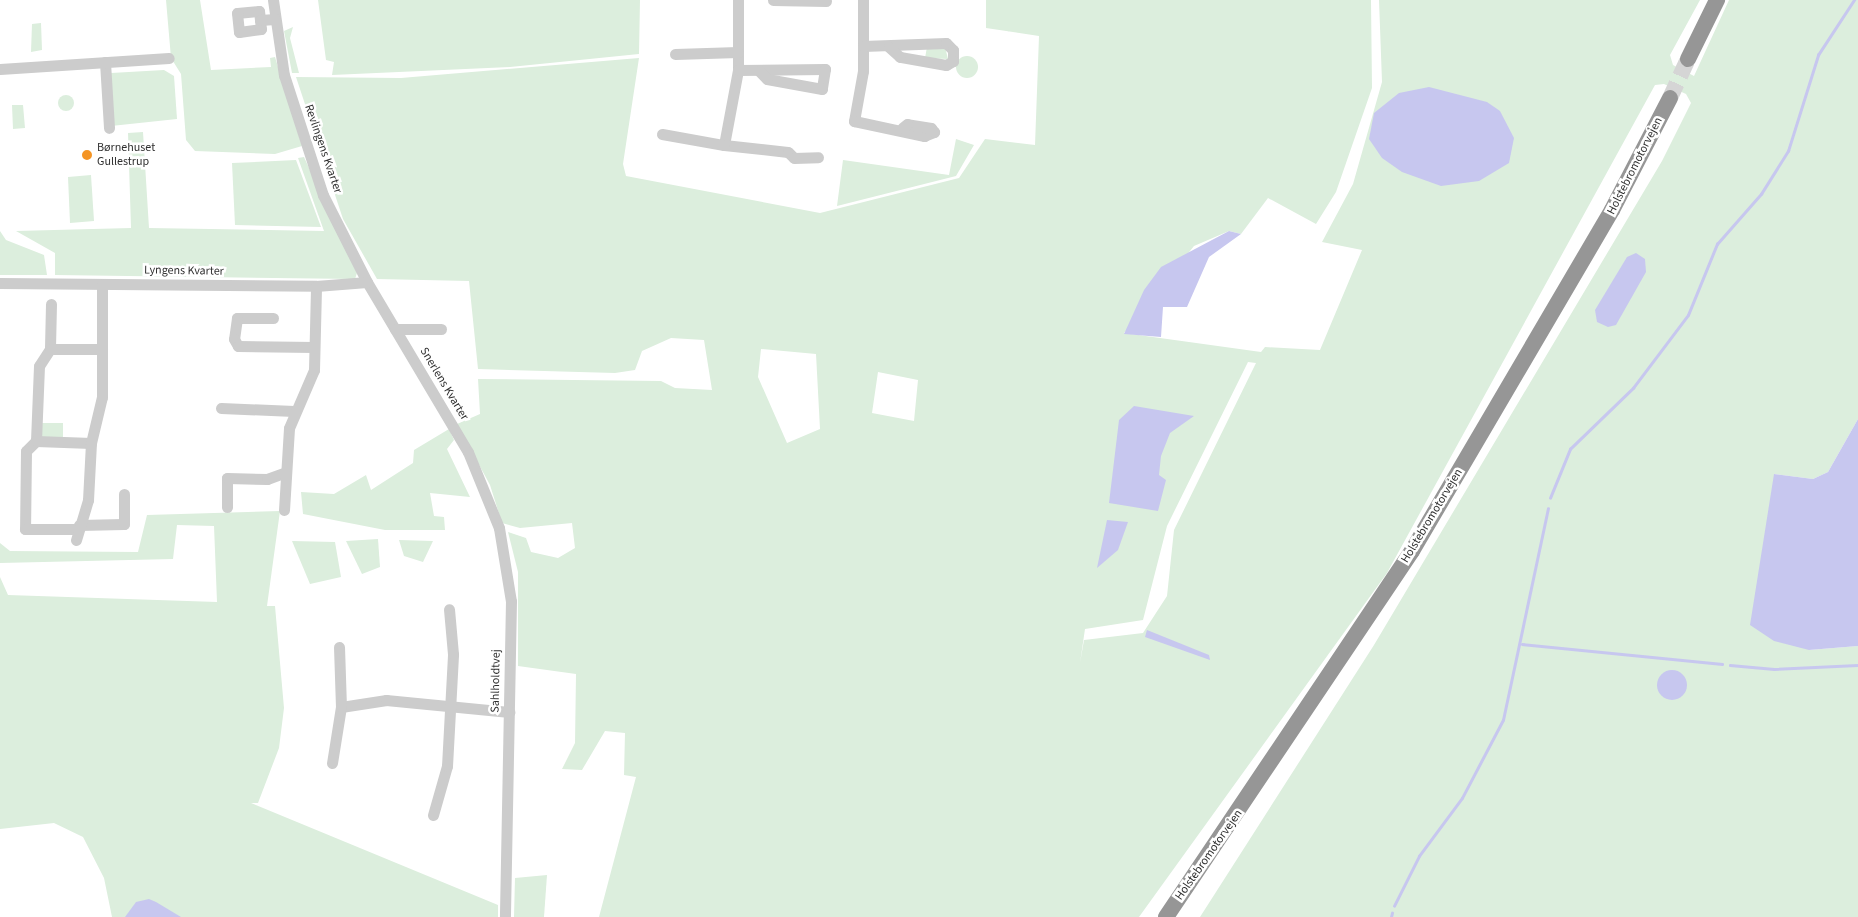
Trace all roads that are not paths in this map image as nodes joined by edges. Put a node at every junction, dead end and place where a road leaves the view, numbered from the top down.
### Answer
1 (273, 0) edge
2 (738, 0) edge
3 (773, 0) edge
4 (826, 0) edge
5 (863, 0) edge
6 (1717, 0) edge
7 (275, 19) junction
8 (260, 20) dead end
9 (863, 46) junction
10 (889, 47) junction
11 (738, 52) junction
12 (674, 56) dead end
13 (169, 58) dead end
14 (1688, 60) tunnel mouth
15 (105, 62) junction
16 (0, 69) edge
17 (738, 70) junction
18 (760, 71) junction
19 (1670, 98) tunnel mouth
20 (109, 128) dead end
21 (902, 128) dead end
22 (662, 134) dead end
23 (724, 145) junction
24 (818, 157) dead end
25 (0, 282) edge
26 (367, 282) junction
27 (102, 284) junction
28 (316, 286) junction
29 (50, 304) dead end
30 (274, 318) dead end
31 (396, 329) junction
32 (441, 329) dead end
33 (314, 347) junction
34 (50, 349) junction
35 (102, 349) junction
36 (221, 408) dead end
37 (294, 412) junction
38 (36, 441) junction
39 (91, 443) junction
40 (468, 452) joint
41 (286, 472) junction
42 (124, 494) dead end
43 (227, 506) dead end
44 (284, 510) dead end
45 (77, 531) junction
46 (449, 608) dead end
47 (339, 647) dead end
48 (449, 706) junction
49 (341, 707) junction
50 (509, 712) junction
51 (332, 763) dead end
52 (433, 815) dead end
53 (505, 917) edge
54 (1166, 917) edge

1 - 7 street, Revlingens Kvarter
2 - 11 street
3 - 4 street
5 - 9 street
6 - 14 highway
7 - 8 street
7 - 26 street, Revlingens Kvarter
9 - 10 street
9 - 21 street
10 - 10 street
11 - 12 street
11 - 17 street
13 - 15 street
15 - 16 street
15 - 20 street
17 - 18 street
17 - 23 street
18 - 18 street
19 - 54 highway, Holstebromotorvejen
22 - 23 street
23 - 24 street
25 - 27 street, Lyngens Kvarter
26 - 28 street, Lyngens Kvarter
26 - 31 street, Snerlens Kvarter
27 - 28 street, Lyngens Kvarter
27 - 35 street
28 - 33 street
29 - 34 street
30 - 33 street
31 - 32 street, Snerlens Kvarter
31 - 40 street, Snerlens Kvarter
33 - 37 street
34 - 35 street
34 - 38 street
35 - 39 street
36 - 37 street
37 - 41 street
38 - 39 street
38 - 45 street
39 - 45 street
40 - 50 street, Sahlholdtvej
41 - 43 street
41 - 44 street
42 - 45 street
46 - 48 street
47 - 49 street
48 - 49 street
48 - 50 street
48 - 52 street
49 - 51 street
50 - 53 street, Sahlholdtvej

